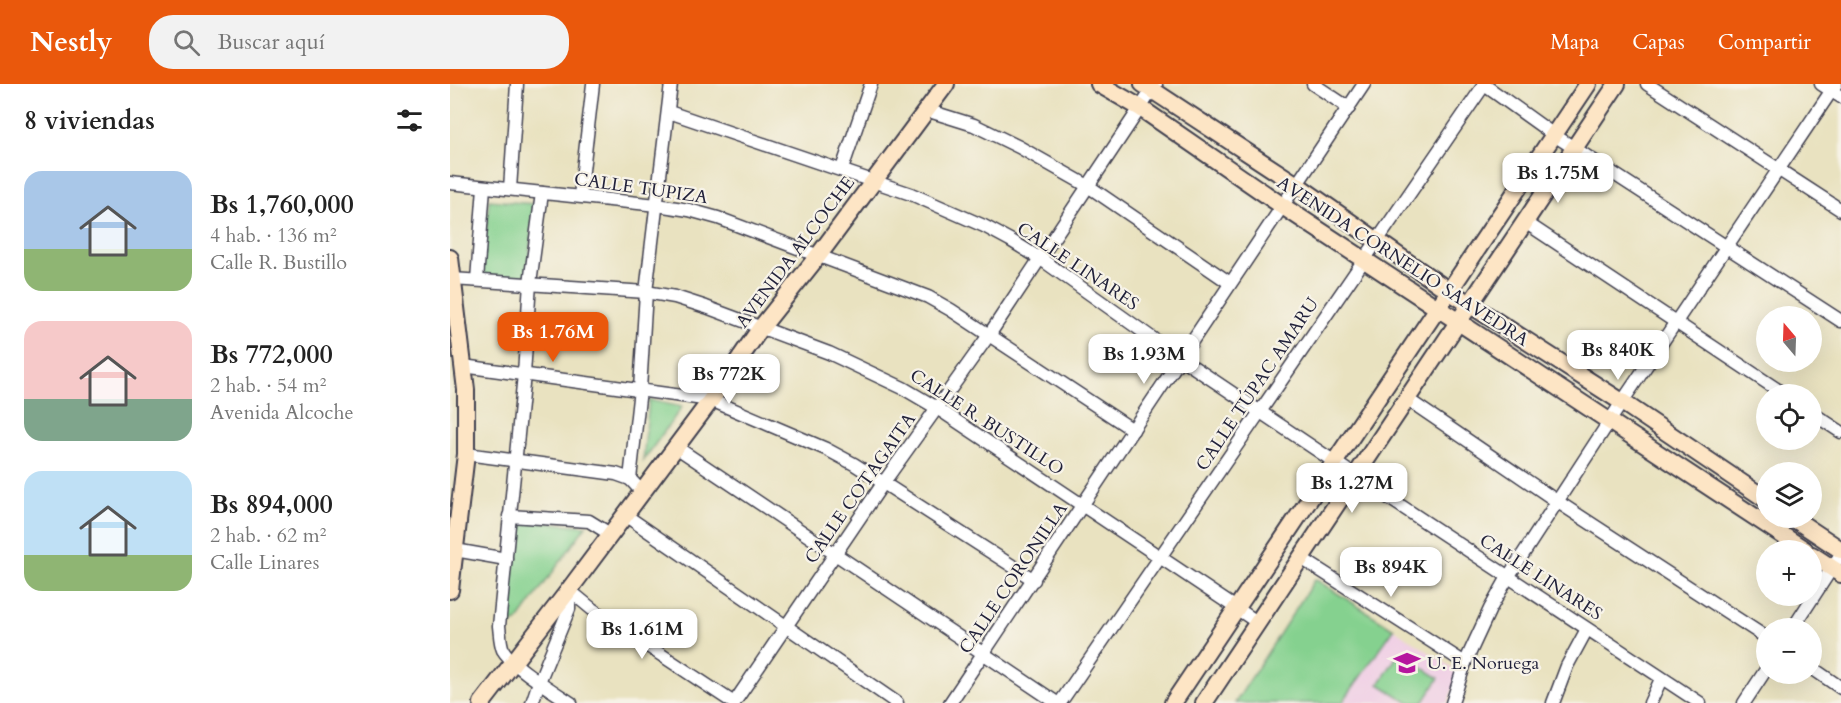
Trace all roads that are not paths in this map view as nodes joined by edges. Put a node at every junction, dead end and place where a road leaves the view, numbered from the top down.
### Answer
1 (517, 84) edge
2 (593, 84) edge
3 (671, 84) edge
4 (871, 84) edge
5 (946, 84) edge
6 (1099, 84) edge
7 (1313, 84) edge
8 (1364, 84) edge
9 (1483, 84) edge
10 (1588, 84) edge
11 (1617, 84) edge
12 (1647, 84) edge
13 (1821, 84) edge
14 (1150, 86) edge
15 (1836, 91) edge
16 (1139, 107) junction
17 (1349, 108) junction
18 (926, 110) junction
19 (669, 111) junction
20 (1554, 135) junction
21 (1575, 148) junction
22 (842, 169) junction
23 (1779, 169) junction
24 (874, 181) junction
25 (450, 183) edge
26 (1297, 185) junction
27 (1088, 186) junction
28 (484, 187) junction
29 (510, 189) junction
30 (542, 193) junction
31 (580, 196) junction
32 (657, 205) junction
33 (1284, 207) junction
34 (1841, 210) edge
35 (1525, 222) junction
36 (1377, 241) junction
37 (1727, 246) junction
38 (818, 256) junction
39 (450, 258) edge
40 (1041, 259) junction
41 (1364, 260) junction
42 (452, 279) junction
43 (477, 280) junction
44 (530, 283) junction
45 (1230, 283) junction
46 (1449, 291) junction
47 (646, 292) junction
48 (1471, 305) junction
49 (1439, 309) junction
50 (1841, 321) edge
51 (1459, 322) junction
52 (1676, 323) junction
53 (760, 329) junction
54 (989, 335) junction
55 (1180, 358) junction
56 (463, 366) junction
57 (524, 374) junction
58 (1769, 384) edge
59 (640, 389) junction
60 (1407, 399) junction
61 (711, 400) junction
62 (1622, 402) junction
63 (937, 408) junction
64 (1260, 412) junction
65 (1822, 420) edge
66 (1610, 421) junction
67 (1133, 430) junction
68 (1841, 432) edge
69 (676, 447) junction
70 (466, 454) junction
71 (514, 461) junction
72 (1335, 462) junction
73 (1356, 477) junction
74 (630, 478) junction
75 (884, 482) junction
76 (642, 492) junction
77 (1756, 493) edge
78 (1558, 502) junction
79 (1083, 505) junction
80 (625, 515) junction
81 (509, 516) junction
82 (1804, 528) edge
83 (610, 534) junction
84 (1790, 540) edge
85 (455, 550) junction
86 (835, 554) junction
87 (1822, 557) edge
88 (1160, 558) junction
89 (1301, 558) junction
90 (506, 559) junction
91 (1839, 561) edge
92 (1508, 577) junction
93 (1034, 580) junction
94 (450, 590) edge
95 (569, 590) junction
96 (1236, 609) junction
97 (1800, 618) edge
98 (1257, 622) junction
99 (785, 627) junction
100 (1587, 629) junction
101 (1756, 631) edge
102 (983, 654) junction
103 (514, 662) junction
104 (1465, 663) junction
105 (1822, 675) edge
106 (1661, 679) junction
107 (539, 682) junction
108 (1756, 684) edge
109 (1841, 688) edge
110 (482, 703) edge
111 (532, 703) edge
112 (570, 703) edge
113 (734, 703) edge
114 (897, 703) edge
115 (950, 703) edge
116 (1059, 703) edge
117 (1173, 703) edge
118 (1204, 703) edge
119 (1452, 703) edge
120 (1553, 703) edge
121 (1650, 703) edge
122 (1700, 703) edge
123 (1744, 703) edge

1 - 29 street
2 - 31 street
3 - 19 street
4 - 22 street
5 - 18 street, AVENIDA ALCOCHE
6 - 16 street, AVENIDA CORNELIO SAAVEDRA
7 - 17 street
8 - 17 street, CALLE CORONILLA
9 - 20 street
9 - 36 street, CALLE TÚPAC AMARU
10 - 20 street
11 - 21 street
12 - 23 street
13 - 15 street
14 - 16 street, CALLE COTAGAITA
14 - 26 street, AVENIDA CORNELIO SAAVEDRA
15 - 23 street
16 - 27 street, CALLE COTAGAITA
16 - 33 street, AVENIDA CORNELIO SAAVEDRA
17 - 26 street, CALLE CORONILLA
18 - 24 street, AVENIDA ALCOCHE
18 - 27 street
19 - 22 street, CALLE LINARES
19 - 32 street
20 - 21 street
20 - 46 street
21 - 35 street
21 - 37 street
22 - 24 street, CALLE LINARES
23 - 34 street
23 - 37 street
24 - 38 street, AVENIDA ALCOCHE
24 - 40 street, CALLE LINARES
25 - 28 street, CALLE TUPIZA
26 - 33 street, CALLE CORONILLA
26 - 36 street, AVENIDA CORNELIO SAAVEDRA
27 - 40 street, CALLE COTAGAITA
27 - 45 street
28 - 29 street, CALLE TUPIZA
28 - 43 street
29 - 30 street, CALLE TUPIZA
30 - 31 street, CALLE TUPIZA
30 - 44 street
31 - 32 street, CALLE TUPIZA
32 - 38 street, CALLE TUPIZA
32 - 47 street
33 - 41 street, AVENIDA CORNELIO SAAVEDRA
33 - 45 street, CALLE CORONILLA
35 - 48 street
35 - 52 street
36 - 41 street, CALLE TÚPAC AMARU
36 - 46 street, AVENIDA CORNELIO SAAVEDRA
37 - 50 street
37 - 52 street
38 - 53 street, AVENIDA ALCOCHE
38 - 54 street, CALLE TUPIZA
39 - 42 street
40 - 54 street, CALLE COTAGAITA
40 - 55 street, CALLE LINARES
41 - 49 street, AVENIDA CORNELIO SAAVEDRA
41 - 64 street, CALLE TÚPAC AMARU
42 - 43 street, CALLE R. BUSTILLO
42 - 56 street
43 - 44 street, CALLE R. BUSTILLO
44 - 47 street, CALLE R. BUSTILLO
44 - 57 street
45 - 55 street, CALLE CORONILLA
46 - 48 street, AVENIDA CORNELIO SAAVEDRA
46 - 49 street
47 - 53 street, CALLE R. BUSTILLO
47 - 59 street
48 - 51 street
48 - 62 street, AVENIDA CORNELIO SAAVEDRA
49 - 51 street, AVENIDA CORNELIO SAAVEDRA
49 - 72 street
51 - 60 street
51 - 66 street, AVENIDA CORNELIO SAAVEDRA
52 - 58 street
52 - 62 street
53 - 61 street, AVENIDA ALCOCHE
53 - 63 street, CALLE R. BUSTILLO
54 - 63 street, CALLE COTAGAITA
54 - 67 street, CALLE TUPIZA
55 - 64 street, CALLE LINARES
55 - 67 street, CALLE CORONILLA
56 - 57 street
56 - 70 street
57 - 59 street
57 - 71 street
59 - 61 street
59 - 74 street
60 - 73 street
60 - 78 street
61 - 69 street, AVENIDA ALCOCHE
61 - 75 street
62 - 66 street
62 - 77 street, AVENIDA CORNELIO SAAVEDRA
63 - 75 street, CALLE COTAGAITA
63 - 79 street, CALLE R. BUSTILLO
64 - 72 street, CALLE LINARES
64 - 88 street, CALLE TÚPAC AMARU
65 - 68 street
66 - 78 street
66 - 84 street, AVENIDA CORNELIO SAAVEDRA
67 - 79 street, CALLE CORONILLA
69 - 76 street, AVENIDA ALCOCHE
69 - 86 street
70 - 71 street
70 - 85 street
71 - 74 street
71 - 81 street
72 - 73 street, CALLE LINARES
72 - 96 street
73 - 89 street
73 - 92 street, CALLE LINARES
74 - 76 street
75 - 86 street, CALLE COTAGAITA
75 - 93 street
76 - 80 street, AVENIDA ALCOCHE
78 - 92 street
78 - 101 street
79 - 88 street, CALLE R. BUSTILLO
79 - 93 street, CALLE CORONILLA
80 - 83 street, AVENIDA ALCOCHE
80 - 99 street
81 - 83 street
81 - 90 street
82 - 91 street
83 - 95 street, AVENIDA ALCOCHE
85 - 90 street
85 - 94 street
86 - 99 street, CALLE COTAGAITA
86 - 102 street
87 - 91 street
88 - 96 street, CALLE R. BUSTILLO
88 - 116 street, CALLE TÚPAC AMARU
89 - 98 street
89 - 104 street
90 - 103 street
91 - 97 street
92 - 100 street, CALLE LINARES
92 - 104 street
93 - 102 street, CALLE CORONILLA
95 - 103 street, AVENIDA ALCOCHE
95 - 107 street
95 - 113 street
96 - 98 street, CALLE R. BUSTILLO
96 - 117 street
98 - 118 street
99 - 113 street, CALLE COTAGAITA
99 - 114 street
100 - 106 street, CALLE LINARES
100 - 120 street
102 - 115 street, CALLE CORONILLA
102 - 116 street
103 - 107 street
103 - 110 street, AVENIDA ALCOCHE
104 - 119 street
105 - 109 street
106 - 121 street
106 - 122 street, CALLE LINARES
107 - 111 street
107 - 112 street
108 - 123 street

